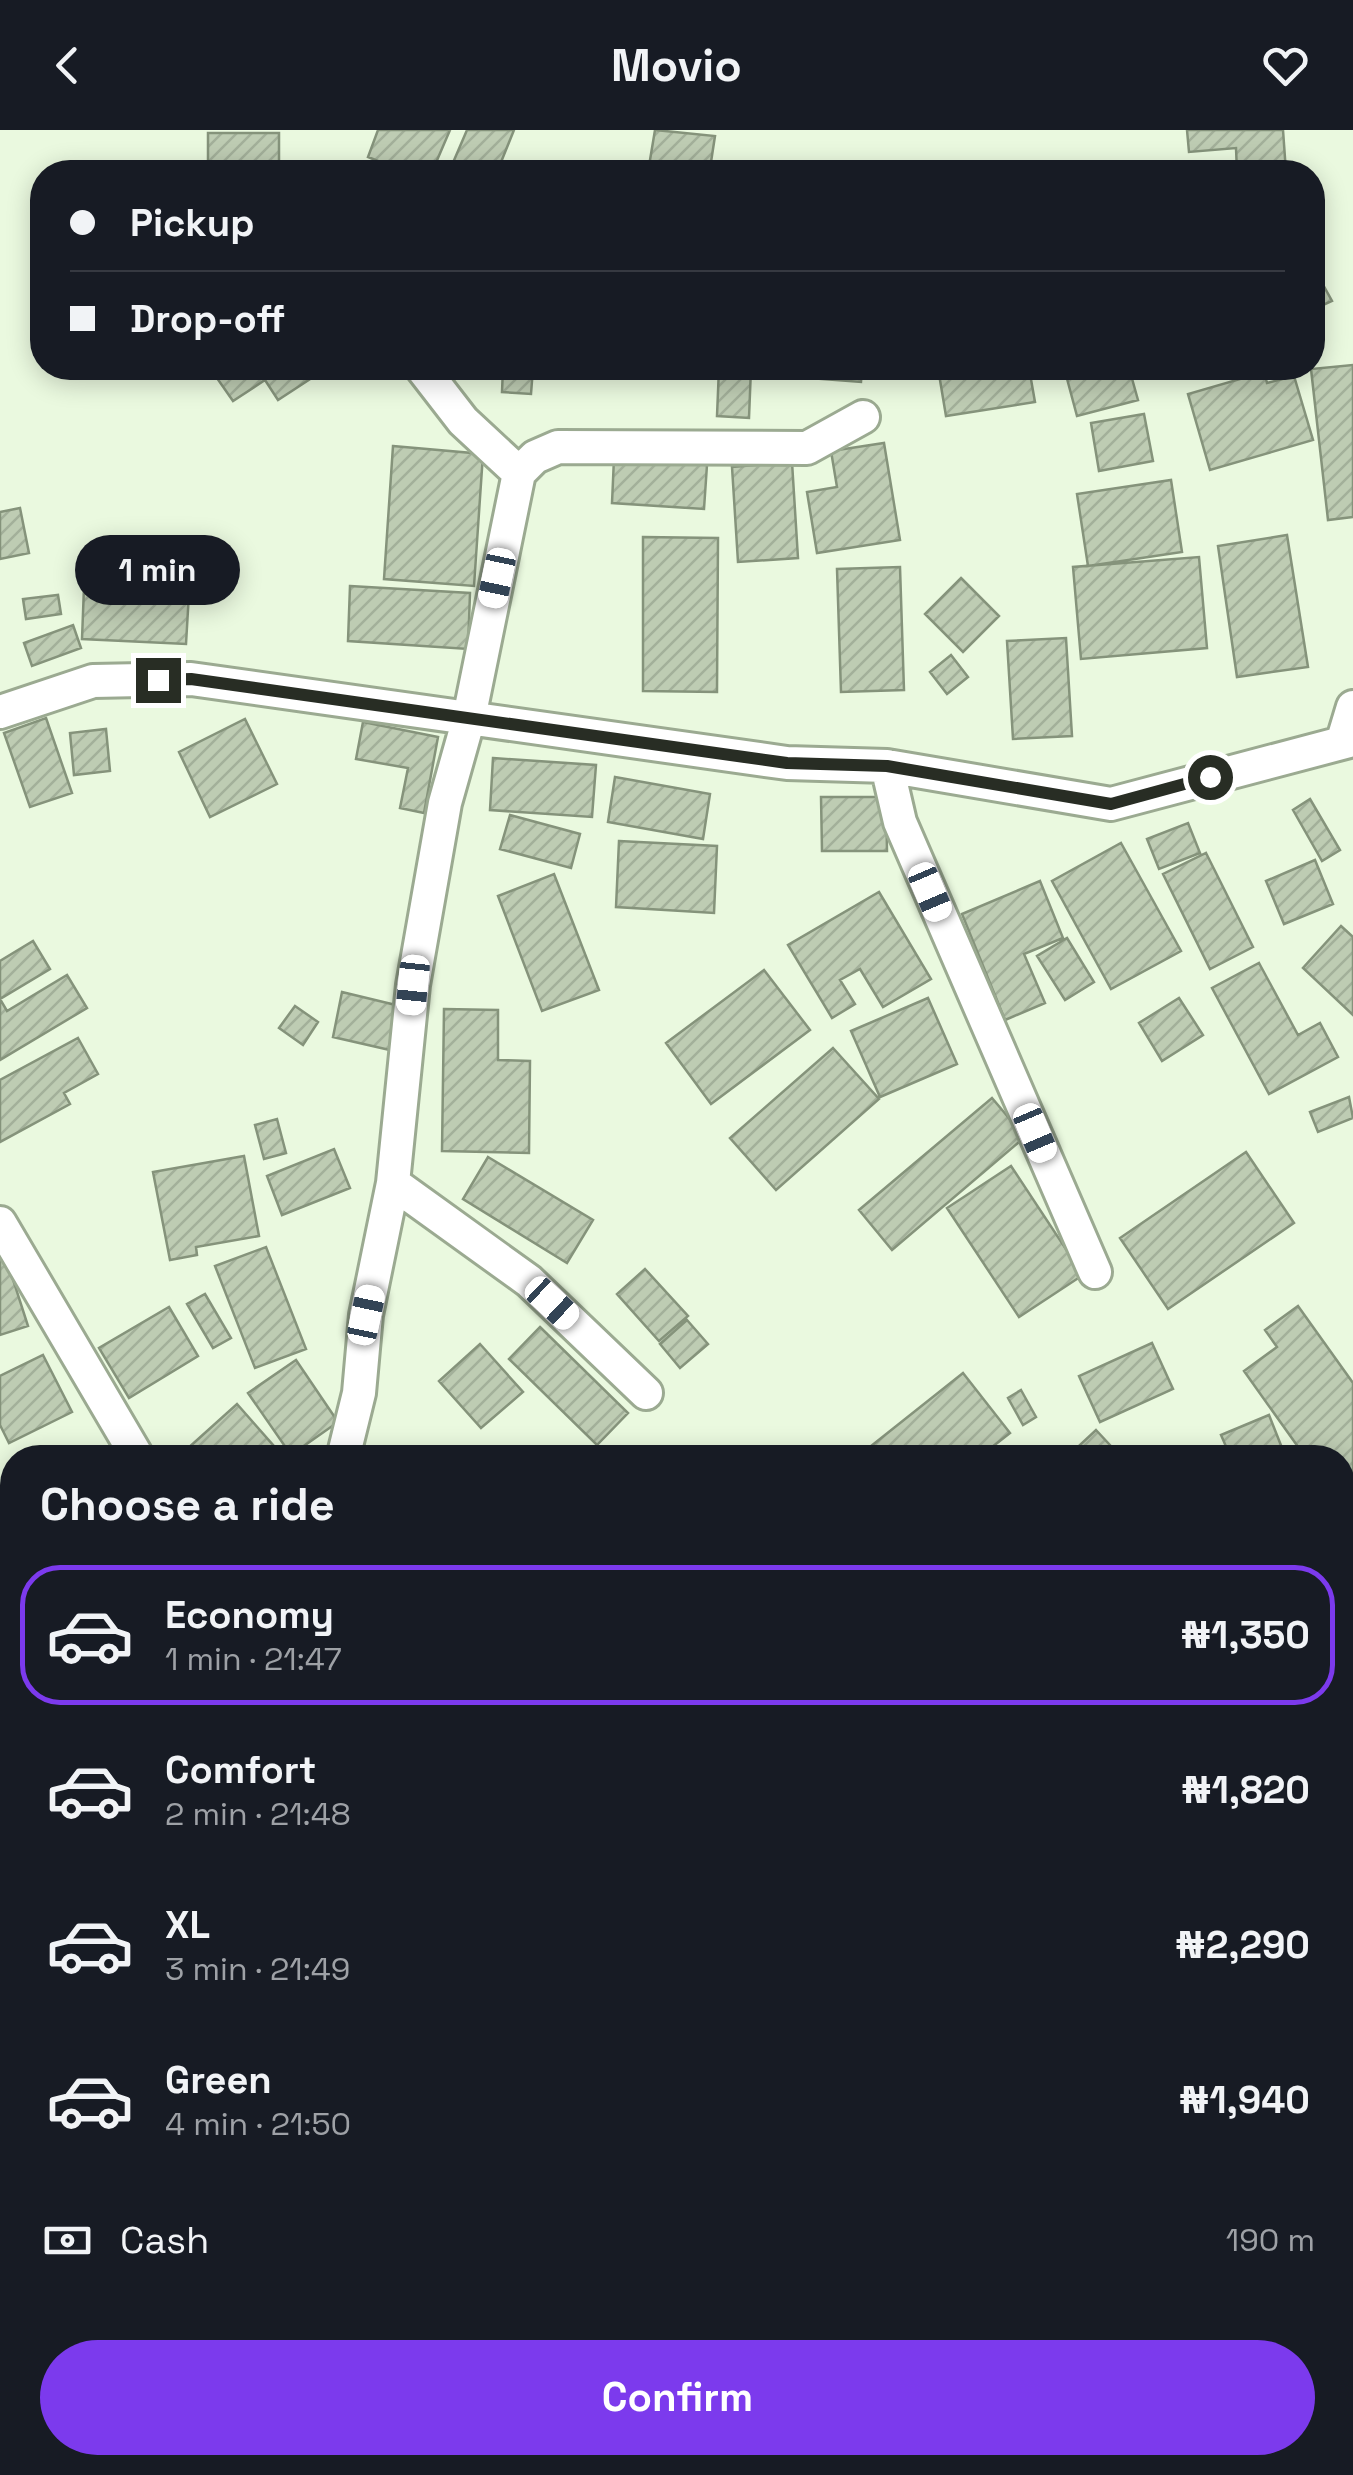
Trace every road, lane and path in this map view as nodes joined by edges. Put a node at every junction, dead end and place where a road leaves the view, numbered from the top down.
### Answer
1 (432, 380) edge
2 (863, 417) dead end
3 (519, 473) junction
4 (1353, 707) edge
5 (0, 712) edge
6 (468, 718) junction
7 (1348, 740) edge
8 (887, 766) junction
9 (392, 1183) junction
10 (0, 1223) edge
11 (1095, 1272) dead end
12 (646, 1392) dead end
13 (130, 1445) edge
14 (346, 1445) edge

1 - 3 street
2 - 3 street
3 - 6 street
4 - 7 street
5 - 6 street
6 - 8 street
6 - 9 street
7 - 8 street
8 - 11 street
9 - 12 street
9 - 14 street
10 - 13 street

